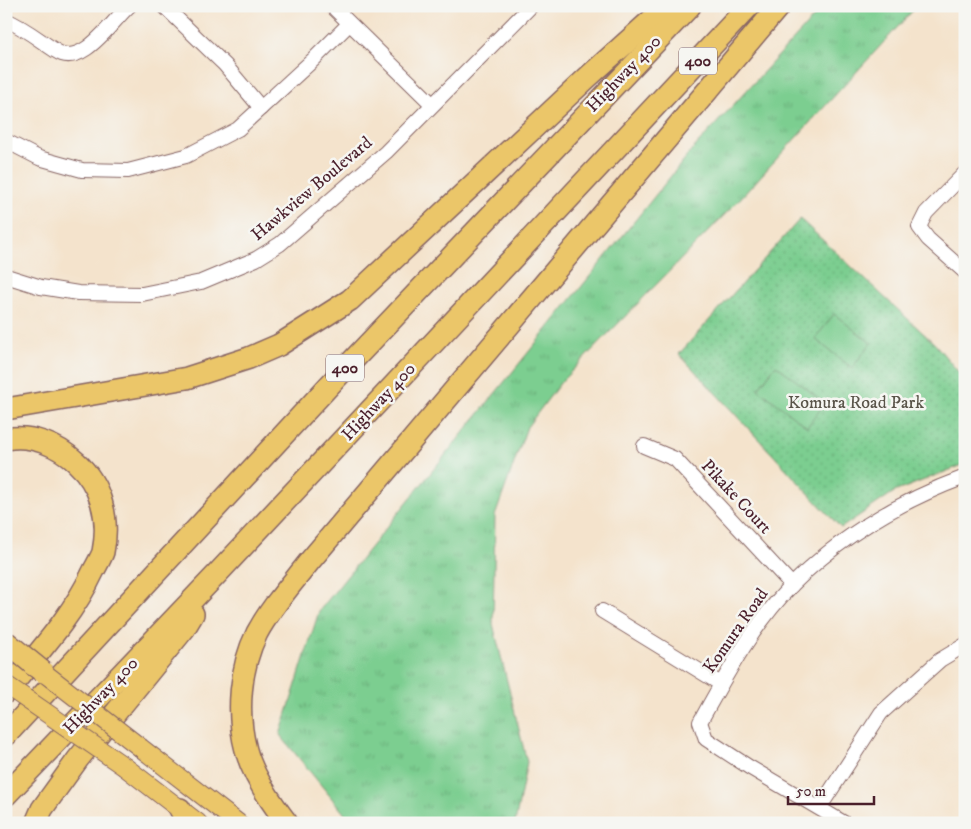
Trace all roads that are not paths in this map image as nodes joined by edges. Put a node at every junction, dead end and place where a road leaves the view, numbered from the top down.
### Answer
1 (129, 6) edge
2 (164, 6) edge
3 (332, 6) edge
4 (531, 6) edge
5 (668, 6) edge
6 (690, 6) edge
7 (749, 6) edge
8 (779, 6) edge
9 (6, 20) edge
10 (349, 24) junction
11 (432, 104) junction
12 (261, 108) junction
13 (6, 141) edge
14 (965, 173) edge
15 (965, 272) edge
16 (6, 276) edge
17 (6, 409) edge
18 (6, 439) edge
19 (644, 446) dead end
20 (965, 476) edge
21 (217, 574) junction
22 (792, 585) junction
23 (602, 611) dead end
24 (6, 642) edge
25 (965, 645) edge
26 (6, 653) edge
27 (43, 672) junction
28 (721, 684) junction
29 (6, 685) edge
30 (6, 692) edge
31 (6, 735) edge
32 (6, 795) edge
33 (820, 807) junction
34 (184, 816) edge
35 (36, 823) edge
36 (198, 823) edge
37 (238, 823) edge
38 (287, 823) edge
39 (844, 823) edge

1 - 9 street
2 - 12 street
3 - 10 street
4 - 11 street, Hawkview Boulevard
5 - 17 highway
6 - 31 highway, Highway 400 / 400
7 - 21 highway, Highway 400 / 400
8 - 38 highway
10 - 11 street
10 - 12 street
11 - 16 street, Hawkview Boulevard
12 - 13 street
14 - 15 street
18 - 30 highway
19 - 22 street, Pikake Court
20 - 22 street, Komura Road
21 - 32 highway, Highway 400 / 400
21 - 35 highway
22 - 28 street, Komura Road
23 - 28 street
24 - 27 highway, bridge
25 - 33 street
26 - 27 main road, bridge
27 - 37 main road, bridge
28 - 33 street, Komura Road
29 - 34 main road, bridge
33 - 39 street, Komura Road
34 - 36 main road

